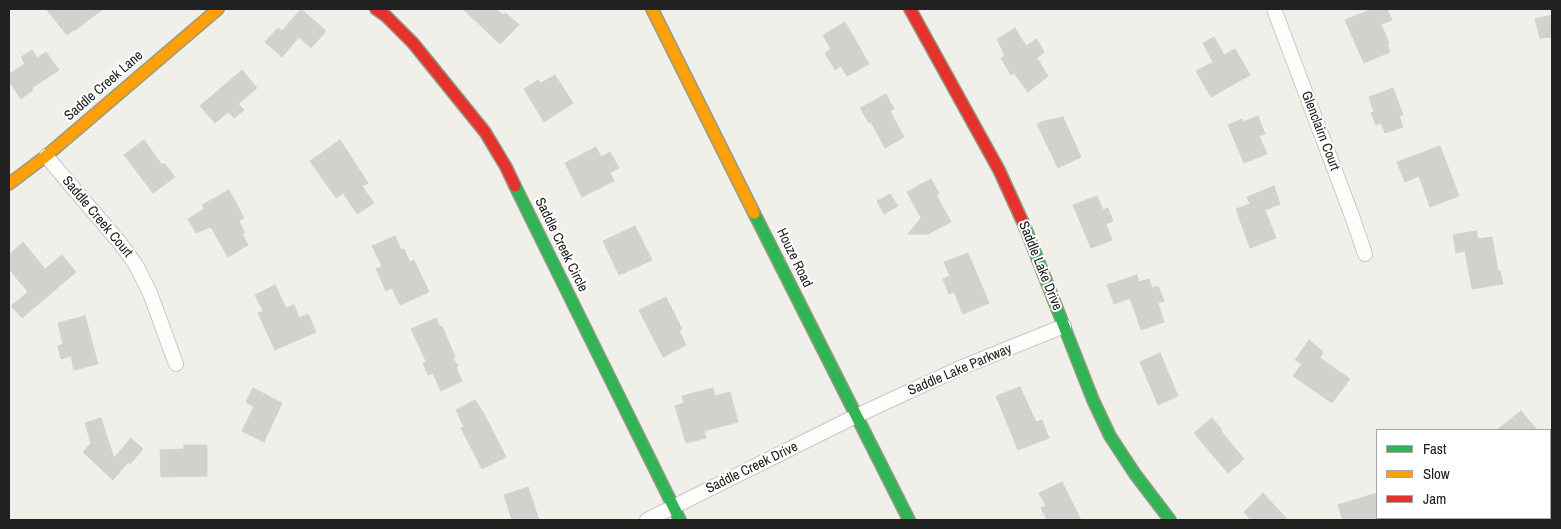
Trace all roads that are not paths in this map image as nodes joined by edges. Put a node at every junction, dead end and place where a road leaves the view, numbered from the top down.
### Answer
1 (218, 9) edge
2 (376, 9) edge
3 (652, 9) edge
4 (910, 9) edge
5 (1274, 9) edge
6 (46, 156) junction
7 (9, 184) edge
8 (1365, 254) dead end
9 (1064, 326) junction
10 (176, 364) dead end
11 (856, 416) junction
12 (673, 507) junction
13 (647, 520) edge
14 (680, 520) edge
15 (909, 520) edge
16 (1170, 520) edge

1 - 6 street, Saddle Creek Lane
2 - 12 street, Saddle Creek Circle
3 - 11 street, Houze Road
4 - 9 street, Saddle Lake Drive
5 - 8 street, Glenclairn Court
6 - 7 street, Saddle Creek Lane
6 - 10 street, Saddle Creek Court
9 - 11 street, Saddle Lake Parkway
9 - 16 street, Saddle Lake Drive
11 - 12 street, Saddle Creek Drive
11 - 15 street, Houze Road
12 - 13 street, Saddle Creek Drive
12 - 14 street, Saddle Creek Circle

